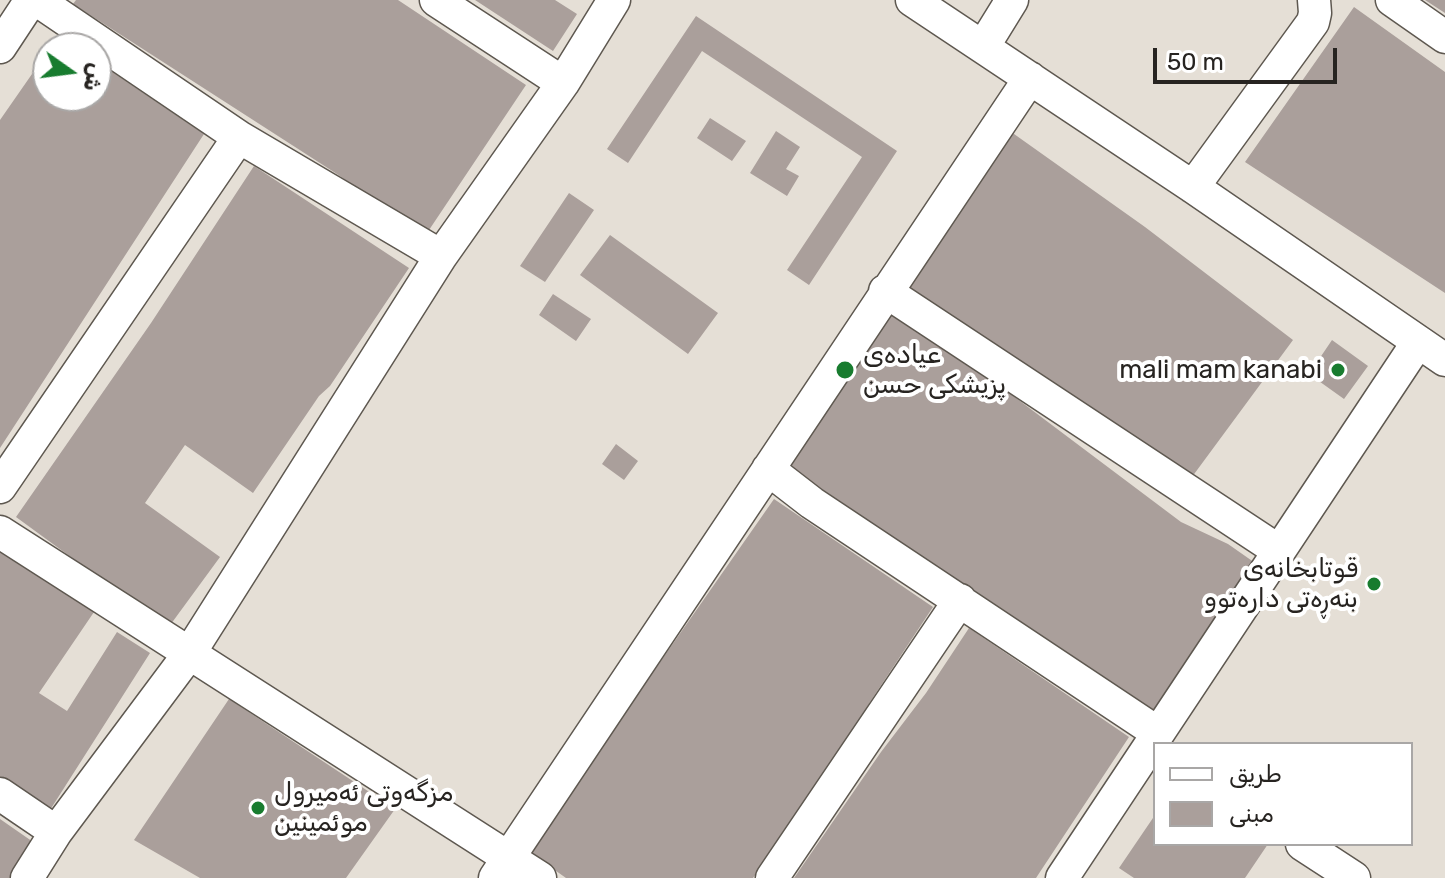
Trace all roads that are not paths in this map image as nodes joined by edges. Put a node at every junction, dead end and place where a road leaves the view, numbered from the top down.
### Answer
1 (31, 0) edge
2 (37, 0) edge
3 (436, 0) edge
4 (614, 0) edge
5 (912, 0) edge
6 (1012, 0) edge
7 (1314, 0) edge
8 (1392, 0) edge
9 (1445, 37) edge
10 (0, 47) edge
11 (983, 47) junction
12 (1030, 78) junction
13 (563, 83) junction
14 (239, 137) junction
15 (1193, 187) junction
16 (441, 256) junction
17 (885, 291) junction
18 (1418, 342) junction
19 (1445, 360) edge
20 (768, 469) junction
21 (0, 487) edge
22 (0, 532) edge
23 (1279, 551) junction
24 (960, 600) junction
25 (189, 654) junction
26 (1154, 742) edge
27 (1153, 743) edge
28 (0, 794) edge
29 (56, 832) junction
30 (1305, 846) edge
31 (503, 868) edge
32 (27, 878) edge
33 (540, 878) edge
34 (772, 878) edge
35 (1062, 878) edge
36 (1354, 878) edge

1 - 10 street
2 - 14 street
3 - 13 street
4 - 13 street
5 - 11 street
6 - 11 street
7 - 15 street
8 - 9 street
11 - 12 street
12 - 15 street
12 - 17 street
13 - 16 street
14 - 16 street
14 - 21 street
15 - 18 street
16 - 25 street
17 - 20 street
17 - 23 street
18 - 19 street
18 - 23 street
20 - 24 street
20 - 31 street
22 - 25 street
23 - 26 street
24 - 26 street
24 - 34 street
25 - 29 street
25 - 31 street
27 - 35 street
28 - 29 street
29 - 32 street
30 - 36 street
31 - 33 street

